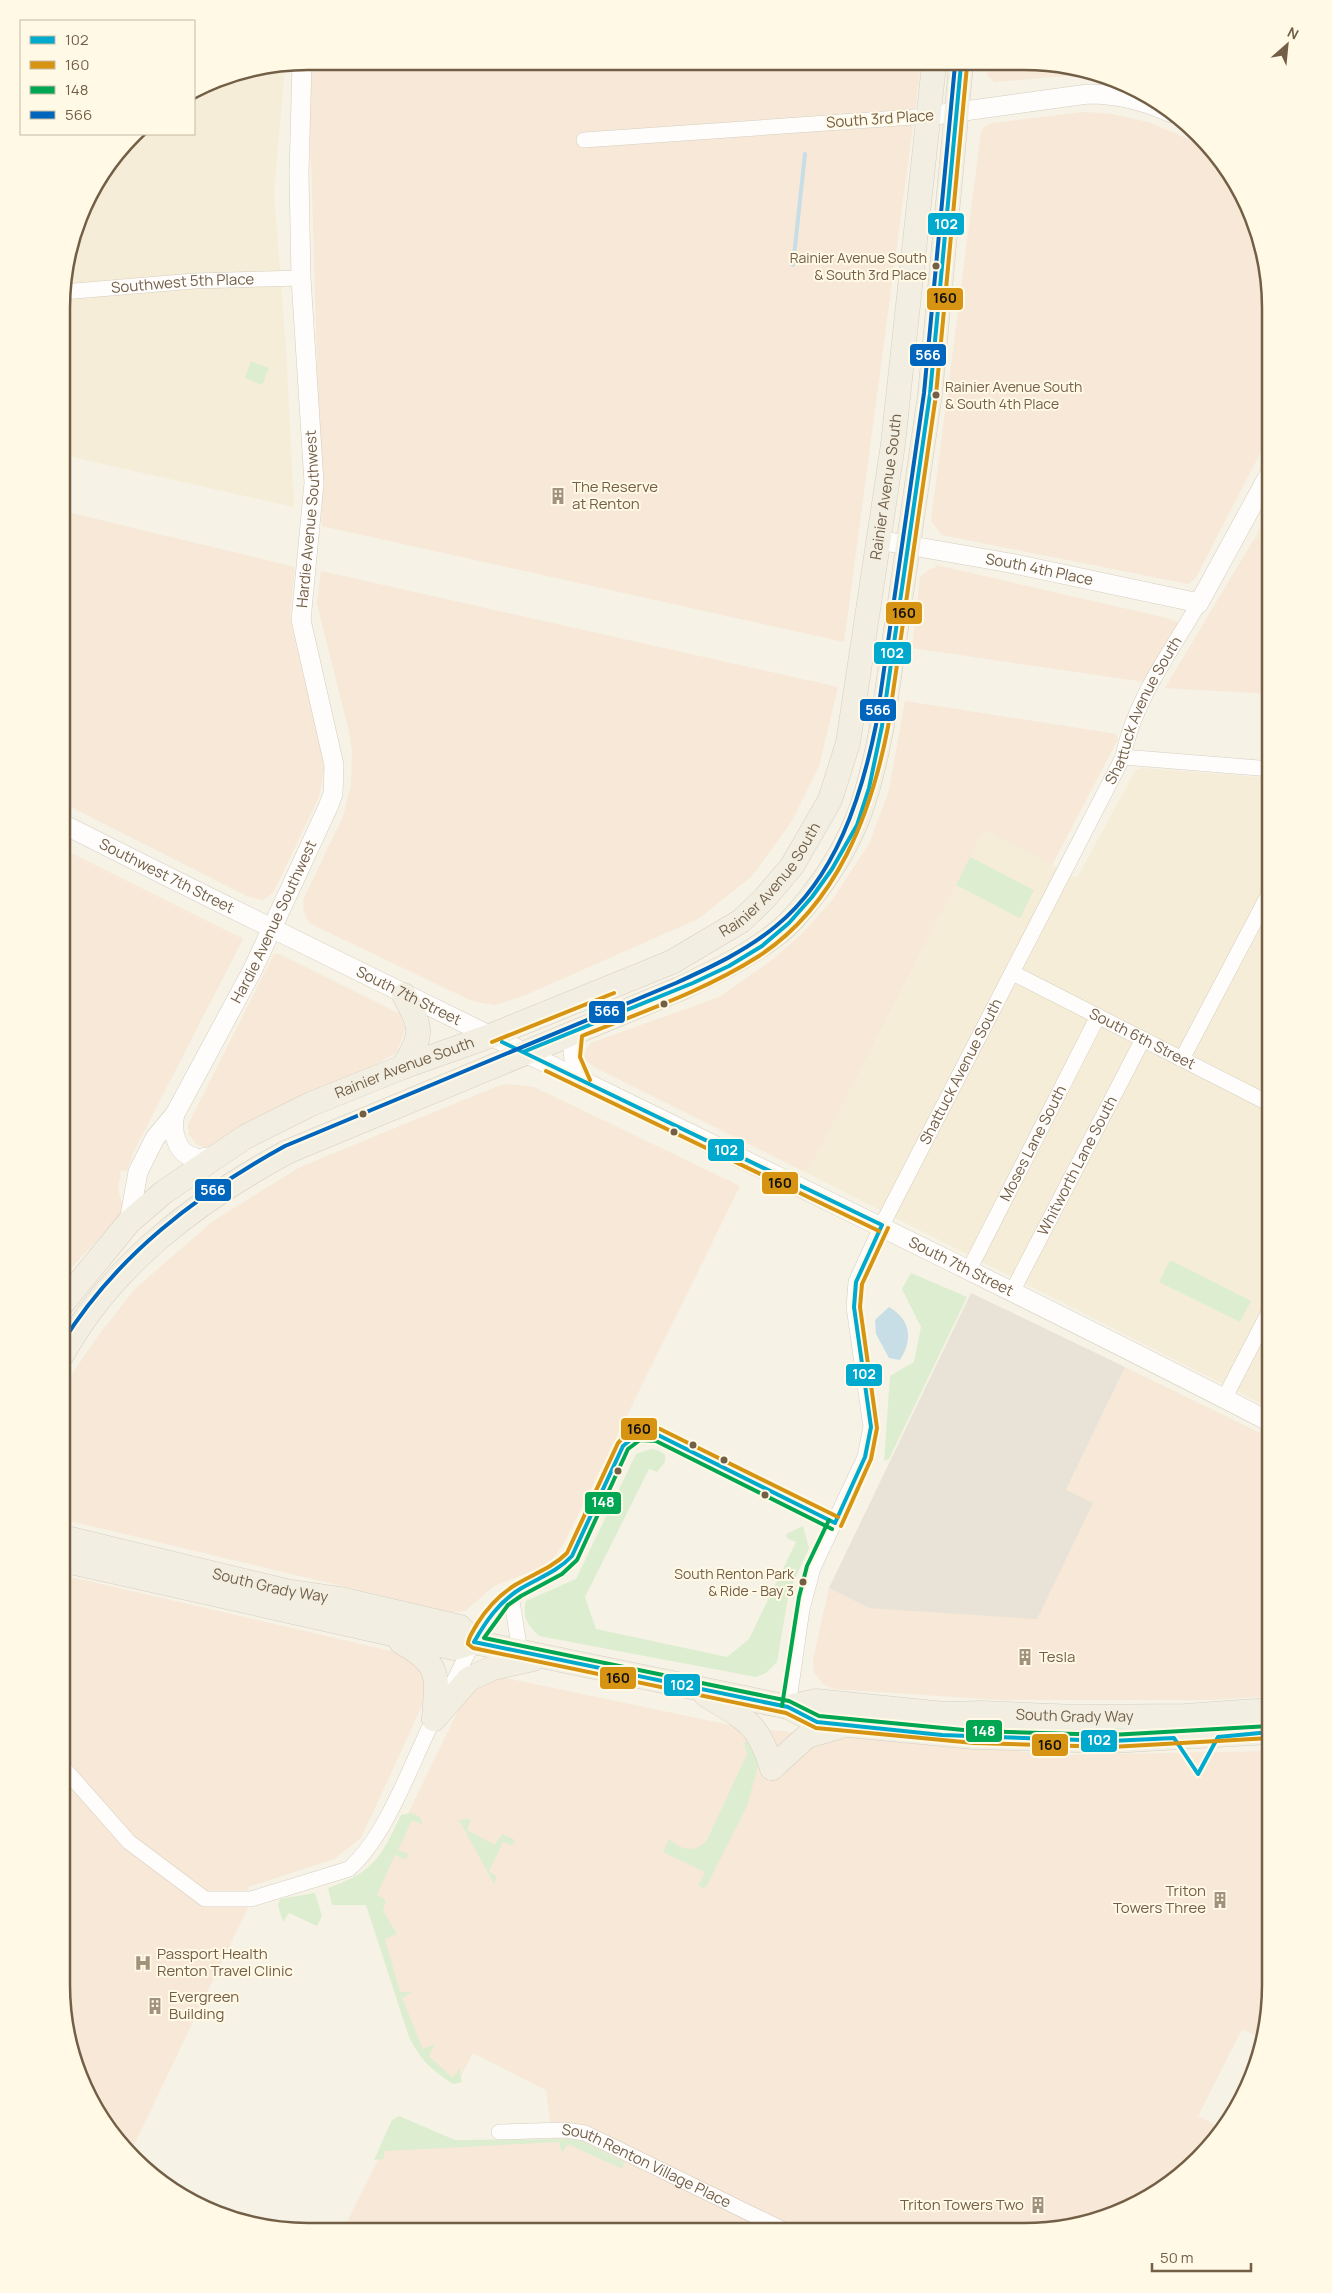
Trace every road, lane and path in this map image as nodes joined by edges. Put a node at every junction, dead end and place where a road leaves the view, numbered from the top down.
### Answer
1 (302, 70) edge
2 (933, 70) edge
3 (961, 70) edge
4 (1137, 99) edge
5 (958, 113) junction
6 (928, 116) junction
7 (584, 140) dead end
8 (301, 278) junction
9 (71, 291) edge
10 (1262, 488) edge
11 (878, 540) junction
12 (908, 547) junction
13 (1199, 603) junction
14 (1123, 757) junction
15 (1262, 768) edge
16 (70, 828) edge
17 (1262, 905) edge
18 (271, 930) junction
19 (1014, 972) junction
20 (404, 995) junction
21 (1098, 1016) junction
22 (577, 1031) junction
23 (490, 1036) junction
24 (1143, 1039) junction
25 (524, 1052) junction
26 (1182, 1059) junction
27 (403, 1067) junction
28 (584, 1083) junction
29 (1262, 1100) edge
30 (175, 1114) junction
31 (217, 1154) junction
32 (129, 1222) junction
33 (882, 1225) junction
34 (969, 1270) junction
35 (1012, 1292) junction
36 (70, 1294) edge
37 (1262, 1325) edge
38 (70, 1342) edge
39 (1224, 1399) junction
40 (1262, 1418) edge
41 (834, 1523) junction
42 (70, 1539) edge
43 (70, 1562) edge
44 (511, 1595) junction
45 (382, 1632) junction
46 (474, 1642) junction
47 (531, 1654) junction
48 (696, 1688) junction
49 (788, 1707) junction
50 (1262, 1711) edge
51 (1221, 1714) junction
52 (1054, 1716) junction
53 (1120, 1716) junction
54 (434, 1718) junction
55 (848, 1725) junction
56 (1262, 1733) edge
57 (1209, 1737) junction
58 (997, 1738) junction
59 (1049, 1740) junction
60 (70, 1775) edge
61 (499, 2132) dead end
62 (770, 2223) edge

1 - 8 street, Hardie Avenue Southwest
2 - 6 main road, Rainier Avenue South
3 - 5 main road, Rainier Avenue South
4 - 5 street, South 3rd Place
5 - 6 street, South 3rd Place
5 - 12 main road, Rainier Avenue South
6 - 7 street, South 3rd Place
6 - 11 main road, Rainier Avenue South
8 - 9 street, Southwest 5th Place
8 - 18 street, Hardie Avenue Southwest
10 - 13 street, Shattuck Avenue South
11 - 12 street, South 4th Place
11 - 23 main road, Rainier Avenue South
12 - 13 street, South 4th Place
12 - 22 main road, Rainier Avenue South
13 - 14 street, Shattuck Avenue South
14 - 15 street
14 - 19 street, Shattuck Avenue South
16 - 18 street, Southwest 7th Street
17 - 26 street
18 - 20 street, South 7th Street
18 - 30 street, Hardie Avenue Southwest
19 - 21 street, South 6th Street
19 - 33 street, Shattuck Avenue South
20 - 23 street, South 7th Street
20 - 27 main road
21 - 24 street, South 6th Street
21 - 34 street, Moses Lane South
22 - 25 main road, Rainier Avenue South
22 - 28 street
23 - 25 street, South 7th Street
23 - 27 main road, Rainier Avenue South
24 - 26 street, South 6th Street
24 - 35 street, Whitworth Lane South
25 - 28 street, South 7th Street
25 - 38 main road, Rainier Avenue South
26 - 29 street, South 6th Street
27 - 31 main road, Rainier Avenue South
28 - 33 street, South 7th Street
30 - 31 street, Hardie Avenue Southwest
30 - 32 street, Hardie Avenue Southwest
31 - 32 main road, Rainier Avenue South
32 - 36 main road, Rainier Avenue South
33 - 34 street, South 7th Street
33 - 41 street, Shattuck Avenue South
34 - 35 street, South 7th Street
35 - 39 street, South 7th Street
37 - 39 street
39 - 40 street, South 7th Street
41 - 44 street
41 - 49 street, Shattuck Avenue South
42 - 46 main road, South Grady Way
43 - 45 main road, South Grady Way
44 - 46 street
44 - 47 street
45 - 46 main road, South Grady Way
45 - 54 main road
46 - 47 main road, South Grady Way
46 - 54 street
47 - 48 main road, South Grady Way
47 - 54 main road
48 - 49 main road, South Grady Way
48 - 55 main road
49 - 52 main road, South Grady Way
49 - 55 main road, South Grady Way
50 - 51 main road, South Grady Way
51 - 53 main road, South Grady Way
51 - 57 main road
52 - 53 main road, South Grady Way
52 - 58 main road
53 - 59 main road
54 - 60 street
55 - 58 main road, South Grady Way
56 - 57 main road, South Grady Way
57 - 59 main road, South Grady Way
58 - 59 main road, South Grady Way
61 - 62 street, South Renton Village Place

